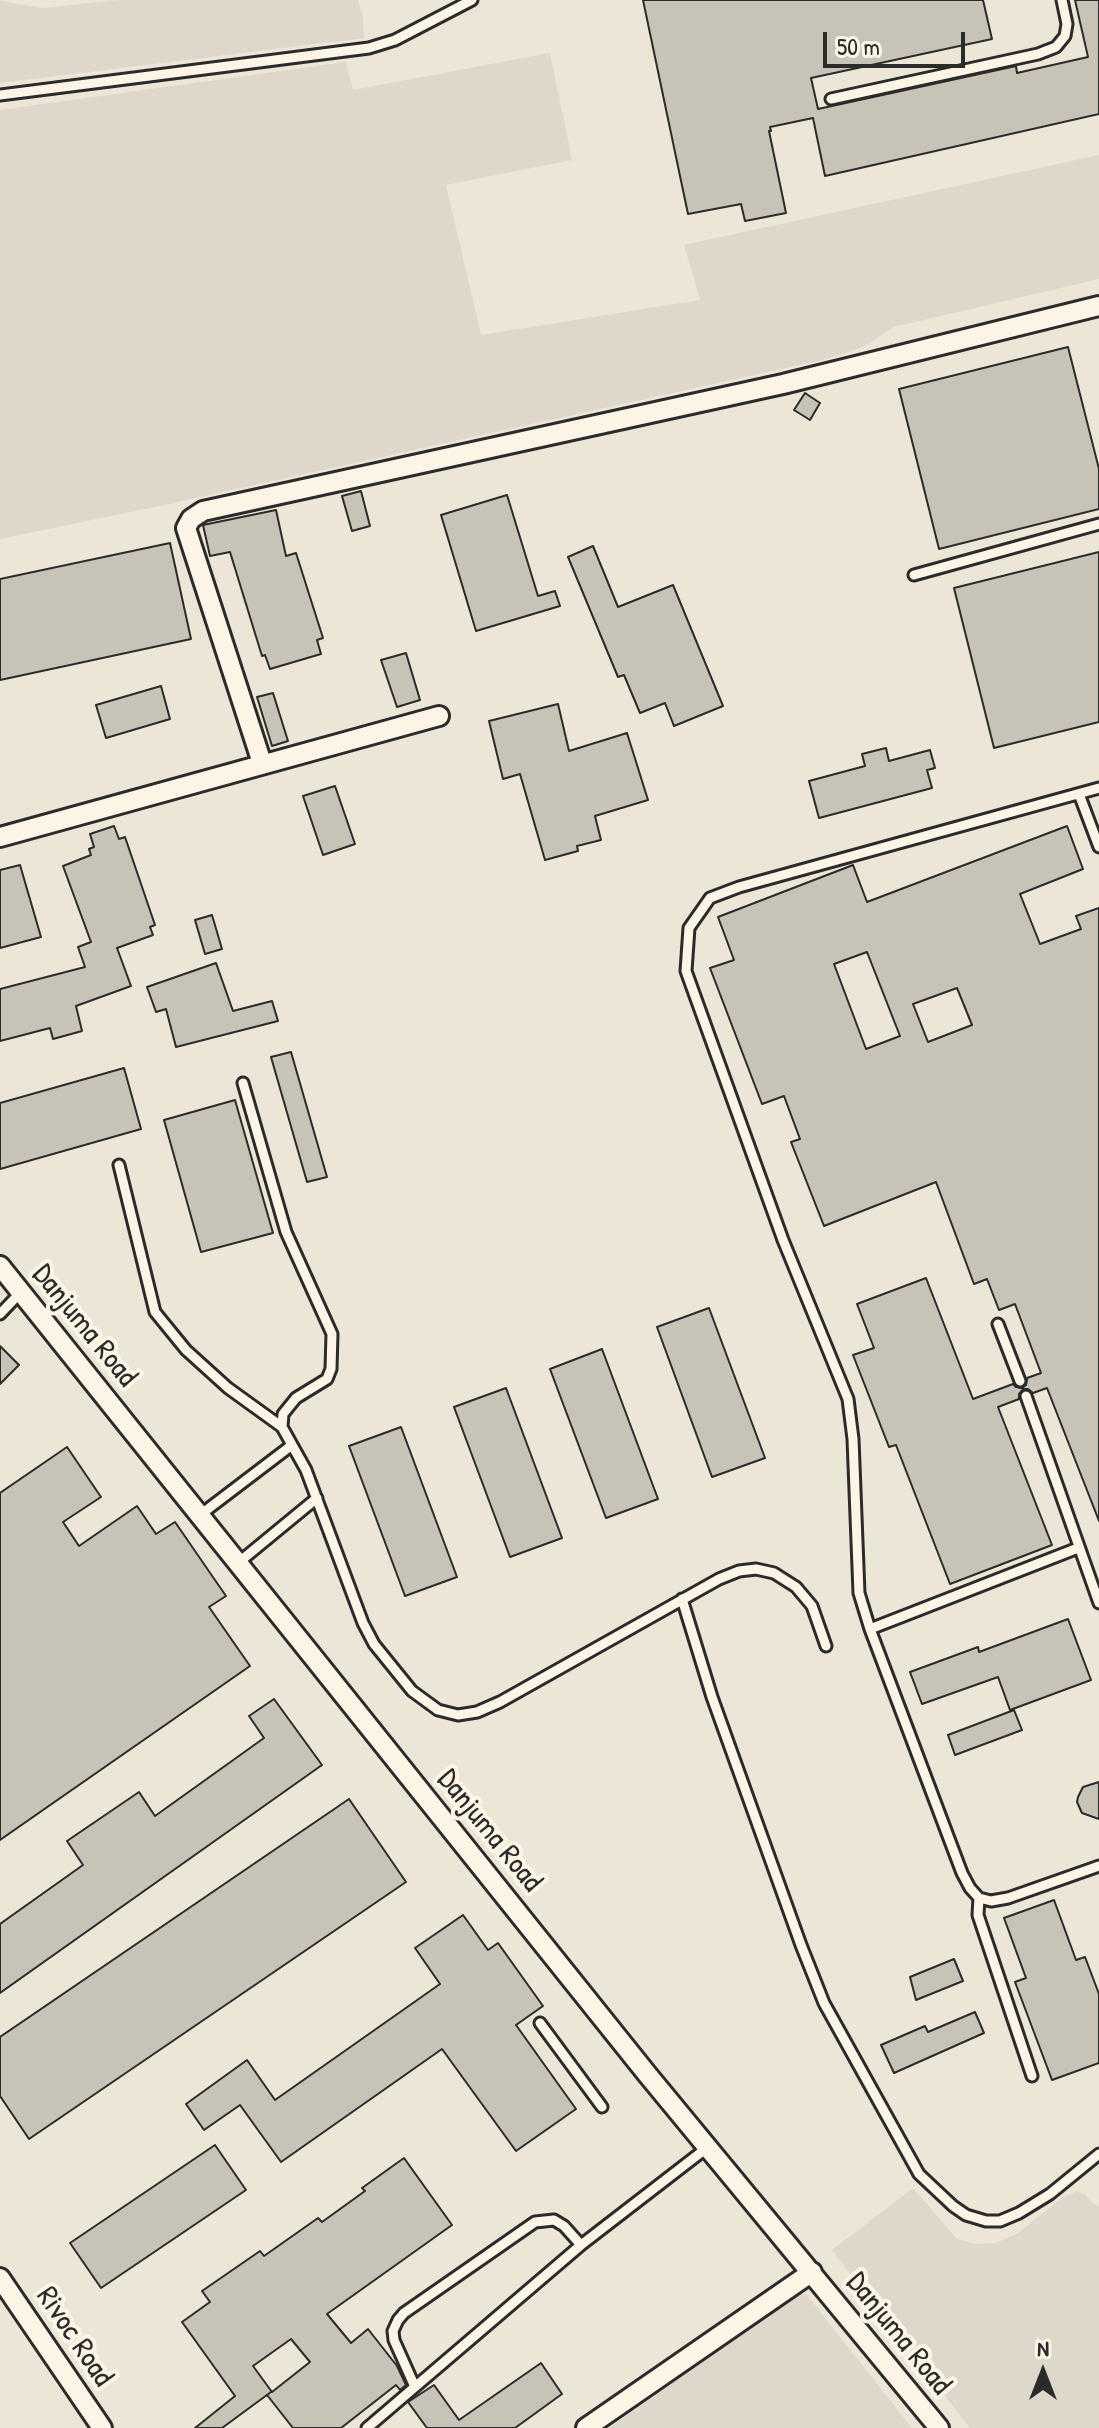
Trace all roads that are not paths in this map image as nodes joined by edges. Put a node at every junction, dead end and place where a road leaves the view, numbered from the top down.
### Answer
1 (472, 0) edge
2 (1062, 0) edge
3 (0, 95) edge
4 (831, 99) dead end
5 (1099, 306) edge
6 (1099, 524) edge
7 (914, 575) dead end
8 (439, 716) dead end
9 (262, 763) junction
10 (1099, 788) edge
11 (1079, 794) junction
12 (0, 837) edge
13 (1099, 847) edge
14 (243, 1083) dead end
15 (119, 1165) dead end
16 (0, 1266) edge
17 (21, 1292) junction
18 (0, 1314) edge
19 (998, 1324) dead end
20 (1020, 1381) dead end
21 (1026, 1396) dead end
22 (282, 1427) junction
23 (292, 1445) junction
24 (317, 1498) junction
25 (200, 1515) junction
26 (1078, 1548) junction
27 (238, 1563) junction
28 (682, 1599) junction
29 (1099, 1603) edge
30 (870, 1629) junction
31 (826, 1646) dead end
32 (1099, 1866) edge
33 (979, 1898) junction
34 (540, 2023) dead end
35 (1032, 2076) dead end
36 (602, 2107) dead end
37 (708, 2147) junction
38 (1099, 2154) edge
39 (581, 2245) junction
40 (812, 2272) junction
41 (0, 2278) edge
42 (415, 2387) junction
43 (99, 2427) edge
44 (367, 2428) edge
45 (586, 2428) edge
46 (939, 2428) edge

1 - 3 lane
2 - 4 lane
5 - 9 street
6 - 7 lane
8 - 9 street
9 - 12 street
10 - 11 lane
11 - 13 lane
11 - 30 lane
14 - 22 lane
15 - 22 lane
16 - 17 street, Danjuma Road
17 - 18 lane
17 - 25 street, Danjuma Road
19 - 20 lane
21 - 26 lane
22 - 23 lane
23 - 24 lane
23 - 25 lane
24 - 27 lane
24 - 28 lane
25 - 27 street, Danjuma Road
26 - 29 lane
26 - 30 lane
27 - 37 street, Danjuma Road
28 - 31 lane
28 - 38 lane
30 - 33 lane
32 - 33 lane
33 - 35 lane
34 - 36 lane
37 - 39 lane
37 - 40 street, Danjuma Road
39 - 42 lane
39 - 42 lane
40 - 45 street
40 - 46 street, Danjuma Road
41 - 43 street, Rivoc Road
42 - 44 lane

